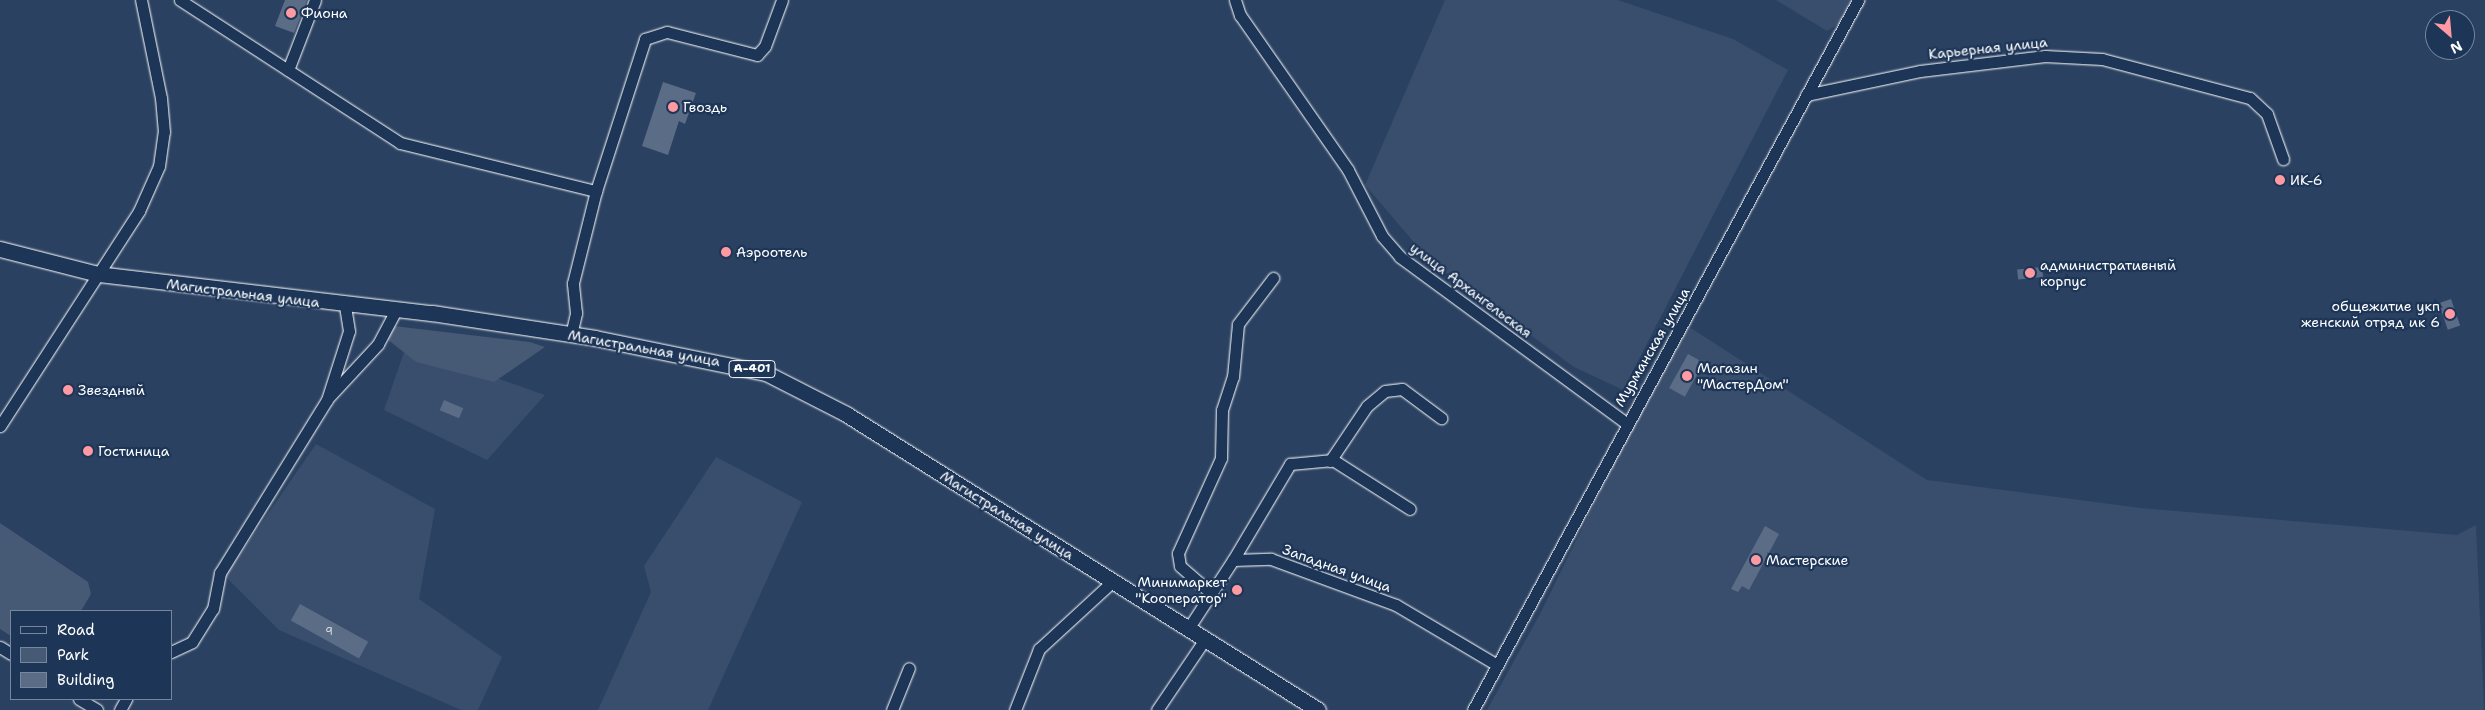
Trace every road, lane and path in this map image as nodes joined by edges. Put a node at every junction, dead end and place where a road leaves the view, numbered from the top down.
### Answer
1 (141, 0) edge
2 (180, 0) edge
3 (315, 0) edge
4 (782, 0) edge
5 (1235, 0) edge
6 (1858, 0) edge
7 (288, 70) junction
8 (1806, 95) junction
9 (2283, 159) dead end
10 (596, 191) junction
11 (0, 249) edge
12 (98, 274) junction
13 (1273, 278) dead end
14 (345, 305) junction
15 (396, 310) junction
16 (571, 335) junction
17 (327, 400) junction
18 (1441, 418) dead end
19 (1626, 422) junction
20 (0, 426) edge
21 (1330, 461) junction
22 (1410, 509) dead end
23 (1233, 560) junction
24 (1113, 581) junction
25 (1211, 593) junction
26 (1188, 629) junction
27 (1205, 639) junction
28 (172, 652) edge
29 (1497, 664) junction
30 (909, 668) dead end
31 (81, 700) edge
32 (97, 710) edge
33 (892, 710) edge
34 (1015, 710) edge
35 (1157, 710) edge
36 (1318, 710) edge
37 (1473, 710) edge

1 - 12 street
2 - 7 street
3 - 7 street
4 - 10 street
5 - 19 street, улица Архангельская
6 - 8 street, Мурманская улица
7 - 10 street
8 - 9 street, Карьерная улица
8 - 19 street, Мурманская улица
10 - 16 street
11 - 12 main road, Магистральная улица
12 - 14 main road, Магистральная улица / А-401
12 - 20 street
13 - 25 street
14 - 15 main road, Магистральная улица / А-401
14 - 17 street
15 - 16 main road, Магистральная улица / А-401
15 - 17 street
16 - 24 main road, Магистральная улица / А-401
17 - 28 street
18 - 21 street
19 - 29 street, Мурманская улица
21 - 22 street
21 - 23 street
23 - 25 street
23 - 29 street, Западная улица
24 - 26 main road, Магистральная улица / А-401
24 - 34 street
25 - 26 street
26 - 27 main road, Магистральная улица / А-401
27 - 35 street
27 - 36 main road, Магистральная улица / А-401
29 - 37 street, Мурманская улица
30 - 33 street
31 - 32 street

